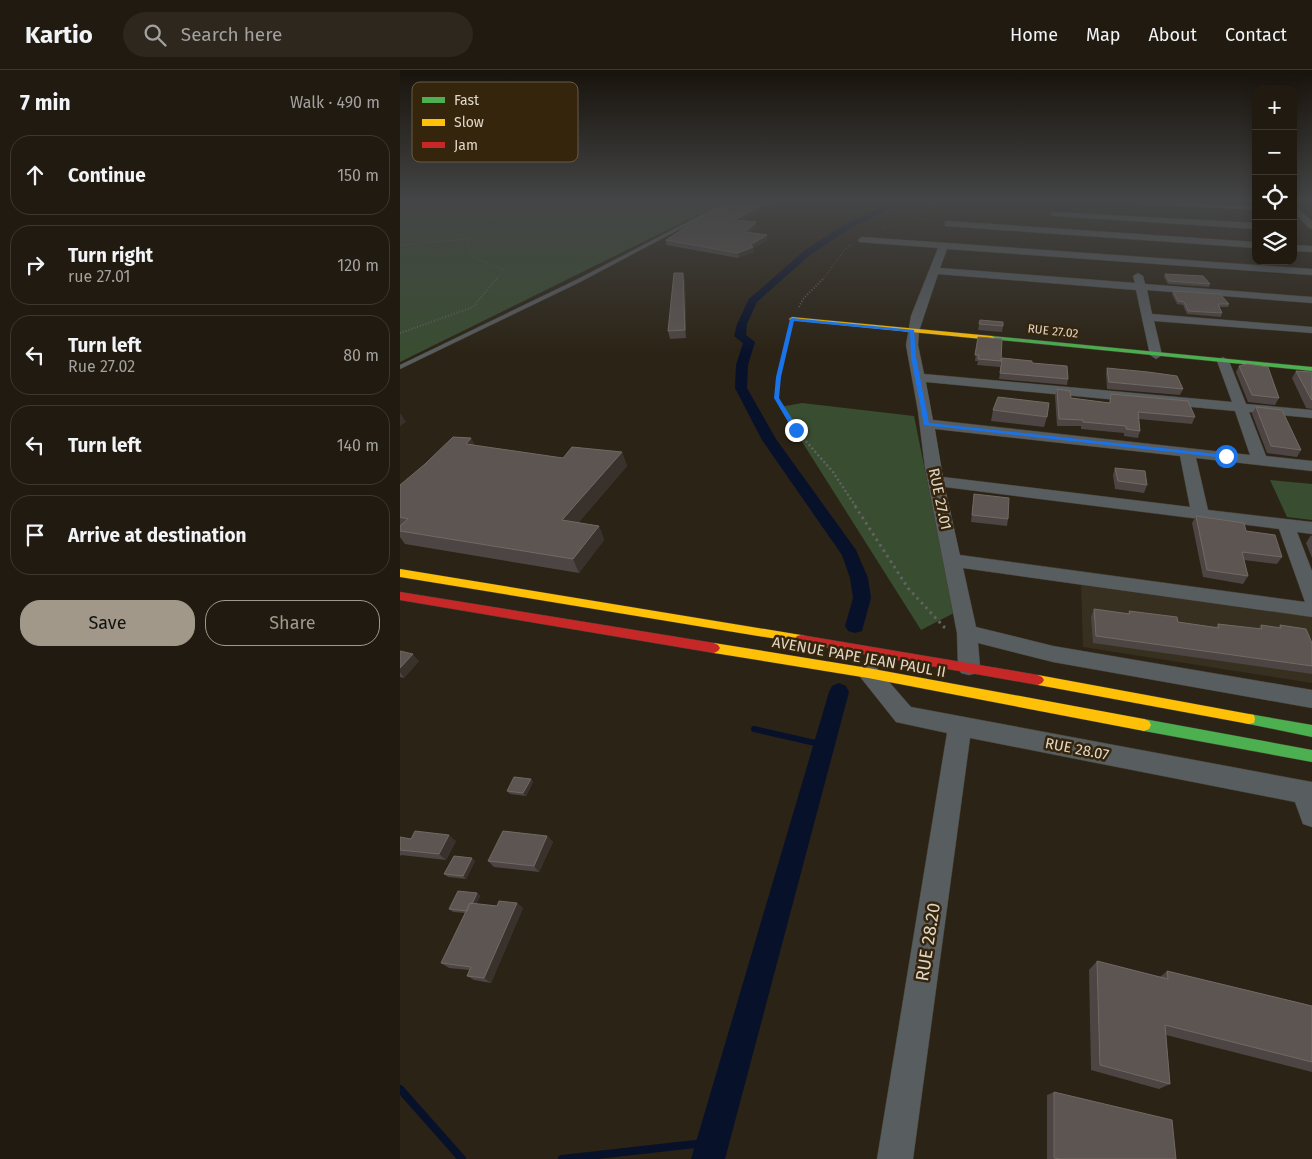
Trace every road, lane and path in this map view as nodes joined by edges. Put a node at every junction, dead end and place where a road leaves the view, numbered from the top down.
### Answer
1 (471, 253) edge
2 (632, 253) edge
3 (843, 253) edge
4 (941, 253) edge
5 (1032, 253) edge
6 (1050, 254) joint
7 (1134, 259) junction
8 (935, 271) junction
9 (1312, 272) edge
10 (1140, 288) junction
11 (1312, 300) edge
12 (1147, 317) junction
13 (792, 319) junction
14 (1312, 330) edge
15 (913, 331) junction
16 (400, 333) edge
17 (1156, 355) junction
18 (1223, 361) junction
19 (400, 367) edge
20 (1312, 369) edge
21 (918, 377) junction
22 (1239, 407) junction
23 (1312, 414) edge
24 (926, 424) junction
25 (1187, 452) junction
26 (1260, 460) junction
27 (1312, 466) edge
28 (936, 481) junction
29 (1200, 513) junction
30 (1286, 525) junction
31 (1312, 528) edge
32 (952, 560) junction
33 (400, 574) edge
34 (400, 596) edge
35 (1312, 597) edge
36 (1312, 610) edge
37 (967, 633) junction
38 (969, 667) junction
39 (868, 673) junction
40 (1312, 699) edge
41 (960, 726) junction
42 (1312, 731) edge
43 (1312, 756) edge
44 (1310, 801) edge
45 (895, 1159) edge

1 - 16 path
2 - 19 lane
3 - 13 path
4 - 8 street
5 - 6 street
6 - 7 street
7 - 9 street
7 - 10 street
8 - 10 street
8 - 15 street
10 - 11 street
10 - 12 street
12 - 14 street
12 - 17 street
13 - 15 main road, RUE 27.02
13 - 37 path
15 - 17 main road, RUE 27.02
15 - 21 street, RUE 27.01
17 - 18 main road, RUE 27.02
18 - 20 main road, RUE 27.02
18 - 22 street
21 - 22 street
21 - 24 street, RUE 27.01
22 - 23 street
22 - 26 street
24 - 25 street
24 - 28 street, RUE 27.01
25 - 26 street
25 - 29 street
26 - 27 street
28 - 29 street
28 - 32 street, RUE 27.01
29 - 30 street
30 - 31 street
30 - 35 street
32 - 36 street
32 - 37 street, RUE 27.01
33 - 38 main road, AVENUE PAPE JEAN PAUL II
34 - 39 main road, AVENUE PAPE JEAN PAUL II
37 - 38 street, RUE 27.01
37 - 40 street
38 - 42 main road, AVENUE PAPE JEAN PAUL II
39 - 41 street, RUE 28.07
39 - 43 main road, AVENUE PAPE JEAN PAUL II
41 - 44 street, RUE 28.07
41 - 45 street, RUE 28.20

